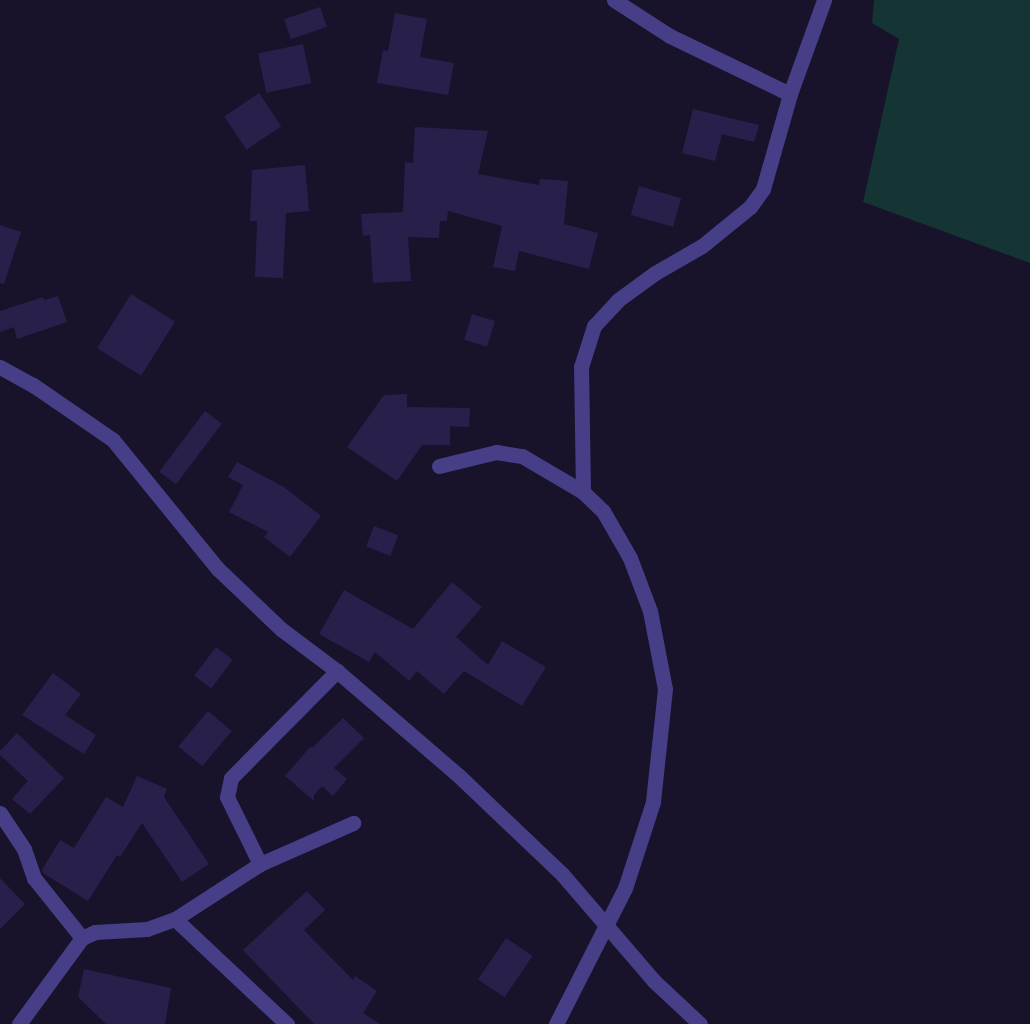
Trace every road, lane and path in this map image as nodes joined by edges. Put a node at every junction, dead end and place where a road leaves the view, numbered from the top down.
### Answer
1 (614, 0) edge
2 (824, 0) edge
3 (790, 93) junction
4 (0, 367) edge
5 (439, 466) dead end
6 (583, 492) junction
7 (337, 671) junction
8 (0, 813) edge
9 (353, 823) dead end
10 (260, 864) junction
11 (175, 919) junction
12 (607, 924) junction
13 (82, 938) junction
14 (19, 1024) edge
15 (287, 1024) edge
16 (556, 1024) edge
17 (700, 1024) edge

1 - 3 street
2 - 3 street
3 - 6 street
4 - 7 street
5 - 6 street
6 - 12 street
7 - 10 street
7 - 12 street
8 - 13 street
9 - 10 street
10 - 11 street
11 - 13 street
11 - 15 street
12 - 16 street
12 - 17 street
13 - 14 street

